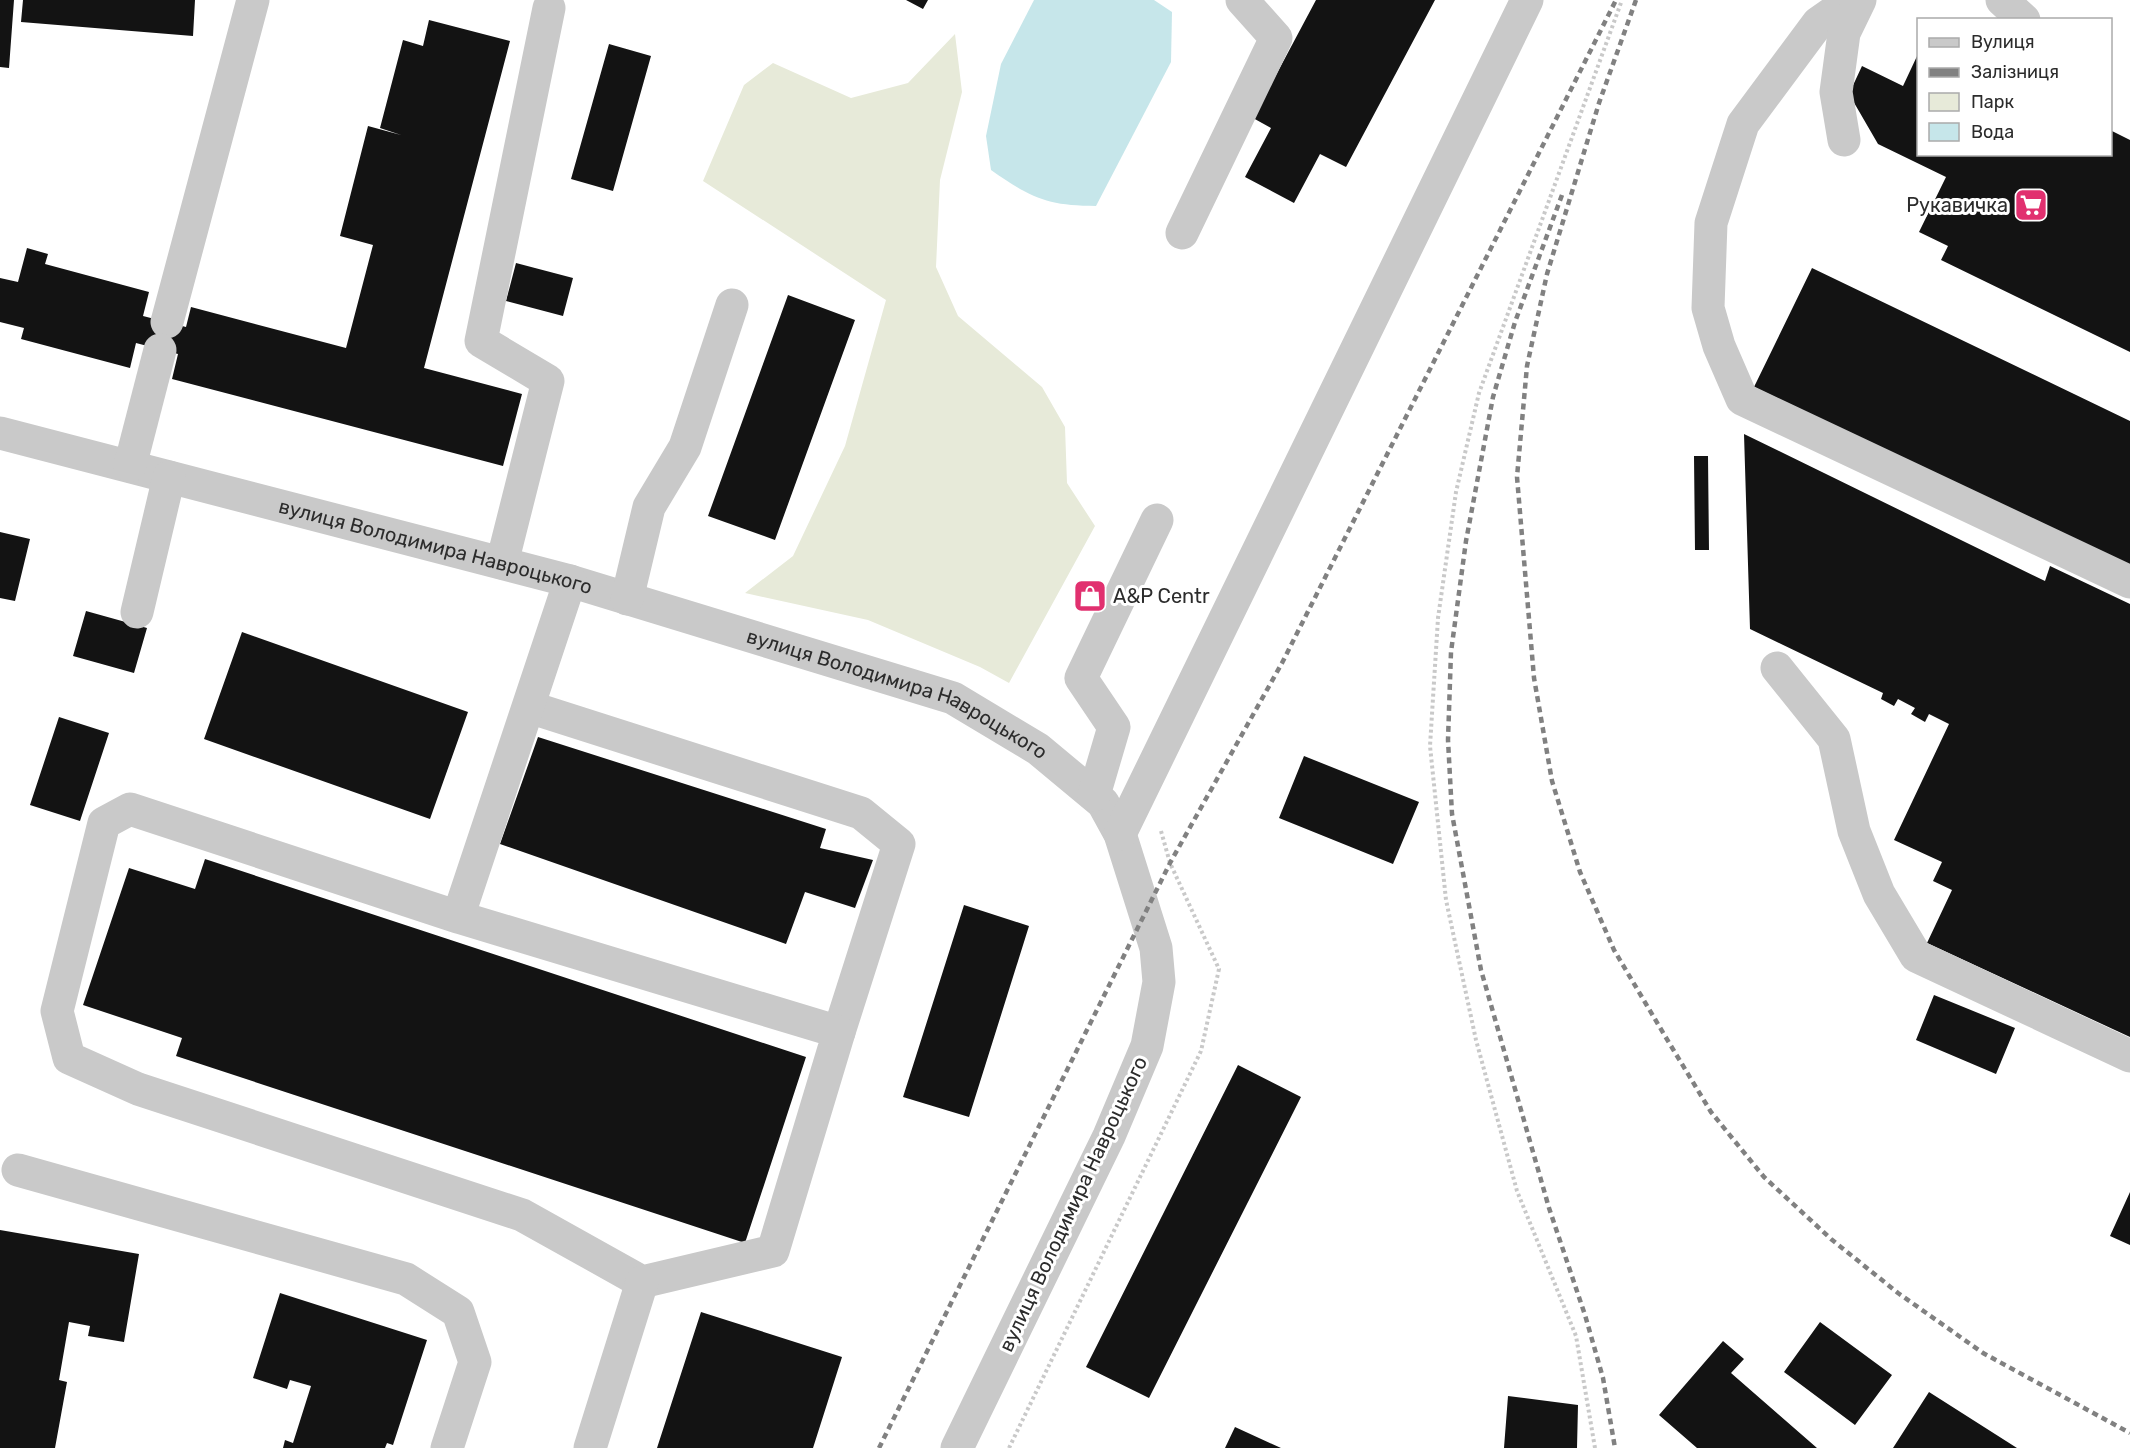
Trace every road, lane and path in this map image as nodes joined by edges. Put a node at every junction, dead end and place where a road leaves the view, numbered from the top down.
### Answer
1 (253, 0) edge
2 (1242, 0) edge
3 (1527, 0) edge
4 (1622, 0) edge
5 (1851, 0) edge
6 (1860, 0) edge
7 (2002, 0) edge
8 (549, 8) dead end
9 (2022, 18) edge
10 (1845, 140) dead end
11 (1182, 233) dead end
12 (732, 305) dead end
13 (0, 433) edge
14 (130, 466) junction
15 (169, 477) junction
16 (1157, 520) dead end
17 (502, 563) junction
18 (570, 581) junction
19 (2130, 582) edge
20 (627, 599) junction
21 (136, 612) dead end
22 (1777, 668) dead end
23 (529, 706) junction
24 (1094, 795) junction
25 (1120, 834) junction
26 (458, 917) junction
27 (839, 1032) junction
28 (2130, 1056) edge
29 (18, 1170) dead end
30 (642, 1282) junction
31 (447, 1448) edge
32 (590, 1448) edge
33 (957, 1448) edge
34 (1595, 1448) edge

1 - 14 street
2 - 11 street
3 - 25 street
4 - 34 path
5 - 19 street
6 - 10 street
7 - 9 street
8 - 17 street
12 - 20 street
13 - 14 street, вулиця Володимира Навроцького
14 - 15 street, вулиця Володимира Навроцького
15 - 17 street, вулиця Володимира Навроцького
15 - 21 street
16 - 24 street
17 - 18 street, вулиця Володимира Навроцького
18 - 20 street, вулиця Володимира Навроцького
18 - 23 street
20 - 24 street, вулиця Володимира Навроцького
22 - 28 street
23 - 26 street
23 - 27 street
24 - 25 street, вулиця Володимира Навроцького
25 - 33 street, вулиця Володимира Навроцького
26 - 27 street
26 - 30 street
27 - 30 street
29 - 31 street
30 - 32 street

